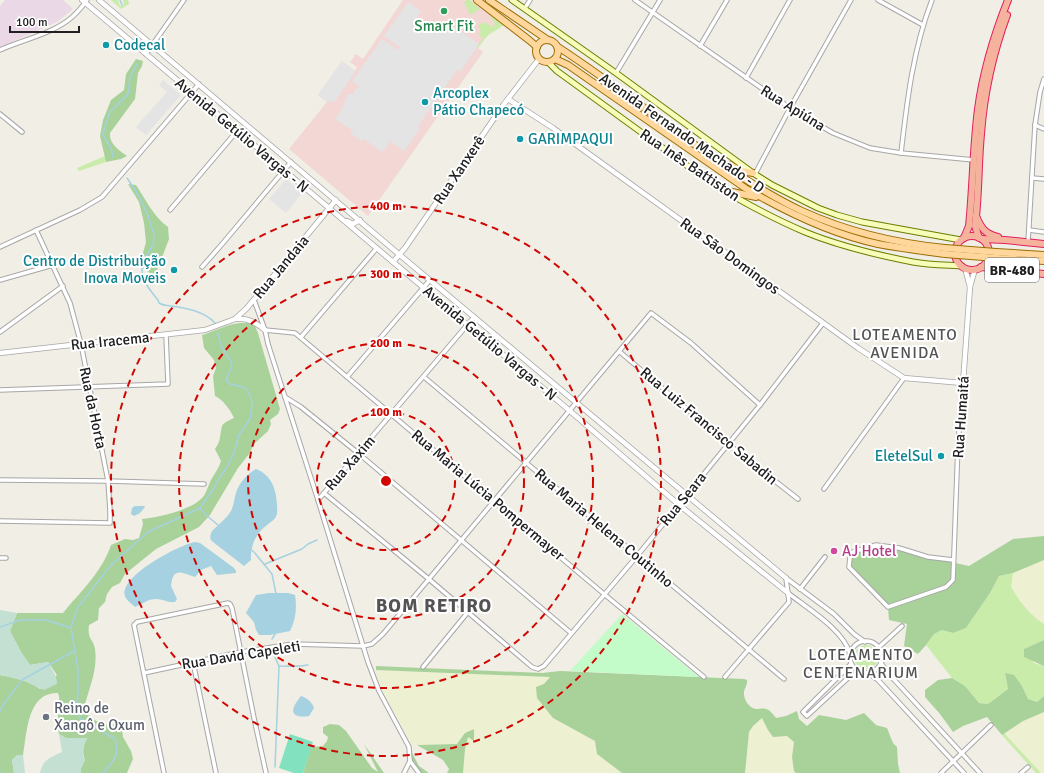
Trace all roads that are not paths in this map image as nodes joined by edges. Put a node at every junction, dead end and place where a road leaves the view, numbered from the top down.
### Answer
1 (99, 0) edge
2 (184, 0) edge
3 (477, 0) edge
4 (489, 0) edge
5 (512, 0) edge
6 (530, 0) edge
7 (635, 0) edge
8 (660, 0) edge
9 (727, 0) edge
10 (790, 0) edge
11 (851, 0) edge
12 (878, 0) edge
13 (932, 0) edge
14 (1008, 0) edge
15 (1012, 0) edge
16 (85, 1) edge
17 (525, 8) junction
18 (654, 12) junction
19 (922, 25) junction
20 (548, 40) junction
21 (153, 44) junction
22 (700, 46) junction
23 (537, 47) junction
24 (558, 47) junction
25 (0, 50) edge
26 (146, 54) junction
27 (539, 59) junction
28 (555, 59) junction
29 (549, 63) junction
30 (616, 73) junction
31 (746, 78) junction
32 (1044, 79) edge
33 (199, 84) junction
34 (192, 92) junction
35 (508, 99) junction
36 (790, 108) junction
37 (0, 114) edge
38 (1035, 125) junction
39 (1044, 129) edge
40 (237, 131) junction
41 (22, 132) dead end
42 (702, 150) junction
43 (901, 153) junction
44 (974, 160) junction
45 (291, 162) junction
46 (284, 170) junction
47 (754, 174) junction
48 (1032, 178) junction
49 (1044, 179) edge
50 (723, 190) junction
51 (762, 198) junction
52 (336, 200) junction
53 (330, 208) junction
54 (170, 210) dead end
55 (976, 215) junction
56 (340, 217) junction
57 (360, 220) junction
58 (36, 230) junction
59 (1029, 230) junction
60 (1044, 232) edge
61 (980, 238) junction
62 (963, 239) junction
63 (1005, 240) junction
64 (1028, 242) junction
65 (1044, 244) edge
66 (0, 247) edge
67 (377, 248) junction
68 (945, 251) junction
69 (400, 255) junction
70 (996, 255) junction
71 (1044, 255) edge
72 (393, 262) junction
73 (1044, 262) edge
74 (52, 265) junction
75 (202, 267) dead end
76 (963, 267) junction
77 (978, 268) junction
78 (1044, 274) edge
79 (0, 280) edge
80 (430, 280) junction
81 (63, 286) junction
82 (970, 287) junction
83 (424, 288) junction
84 (254, 300) junction
85 (474, 317) junction
86 (235, 318) junction
87 (823, 323) junction
88 (218, 325) joint
89 (468, 325) junction
90 (265, 330) junction
91 (0, 332) edge
92 (166, 335) junction
93 (301, 337) junction
94 (80, 344) junction
95 (0, 352) edge
96 (620, 352) junction
97 (348, 377) junction
98 (424, 377) junction
99 (904, 378) junction
100 (963, 383) junction
101 (89, 388) junction
102 (0, 390) edge
103 (284, 397) junction
104 (577, 403) junction
105 (760, 405) junction
106 (570, 411) junction
107 (392, 414) junction
108 (728, 444) junction
109 (358, 453) junction
110 (526, 463) junction
111 (0, 480) edge
112 (108, 481) junction
113 (204, 484) dead end
114 (824, 489) dead end
115 (324, 493) junction
116 (687, 494) junction
117 (318, 500) junction
118 (798, 500) dead end
119 (495, 501) junction
120 (678, 504) junction
121 (0, 521) edge
122 (461, 541) junction
123 (637, 556) junction
124 (824, 556) dead end
125 (0, 558) edge
126 (6, 558) dead end
127 (953, 560) junction
128 (786, 578) junction
129 (430, 580) junction
130 (800, 589) junction
131 (788, 593) junction
132 (604, 594) junction
133 (468, 612) junction
134 (902, 626) dead end
135 (571, 633) junction
136 (865, 642) junction
137 (363, 646) junction
138 (878, 648) junction
139 (749, 649) junction
140 (241, 652) junction
141 (850, 654) junction
142 (193, 662) junction
143 (881, 663) junction
144 (851, 664) junction
145 (423, 667) dead end
146 (858, 672) junction
147 (144, 673) junction
148 (869, 673) junction
149 (704, 677) dead end
150 (725, 677) dead end
151 (784, 679) dead end
152 (992, 725) dead end
153 (962, 753) junction
154 (410, 761) junction
155 (954, 761) junction
156 (1028, 767) dead end
157 (164, 773) edge
158 (216, 773) edge
159 (266, 773) edge
160 (404, 773) edge
161 (419, 773) edge
162 (941, 773) edge
163 (964, 773) edge
164 (980, 773) edge
165 (1021, 773) edge

1 - 21 street, Avenida Getúlio Vargas - N
2 - 21 street
3 - 23 main road
4 - 20 main road
5 - 17 main road
6 - 17 street
7 - 18 street, Rua Apiúna
8 - 18 street
9 - 22 street
10 - 31 street
11 - 36 street
12 - 19 street
13 - 19 street
14 - 44 highway
15 - 55 highway
16 - 25 street
16 - 26 street, Avenida Getúlio Vargas - N
17 - 30 main road
18 - 22 street, Rua Apiúna
18 - 30 street
19 - 43 street
20 - 23 main road
20 - 24 main road
21 - 26 street
21 - 33 street, Avenida Getúlio Vargas - N
22 - 31 street, Rua Apiúna
23 - 27 main road
24 - 28 main road
24 - 42 main road, Avenida Fernando Machado - D
26 - 34 street, Avenida Getúlio Vargas - N
27 - 29 main road
27 - 35 street, Rua Xanxerê
28 - 29 main road
28 - 51 main road, Avenida Fernando Machado - D
29 - 50 main road, Rua Inês Battiston
30 - 47 main road
31 - 36 street, Rua Apiúna
32 - 38 street
33 - 34 street
33 - 45 street, Avenida Getúlio Vargas - N
34 - 40 street, Avenida Getúlio Vargas - N
34 - 58 street
35 - 69 street, Rua Xanxerê
35 - 87 street, Rua São Domingos
36 - 43 street, Rua Apiúna
36 - 47 street
37 - 41 street
38 - 39 street
38 - 48 street
40 - 46 street, Avenida Getúlio Vargas - N
40 - 54 street
42 - 47 main road
42 - 68 main road, Avenida Fernando Machado - D
43 - 44 street, Rua Apiúna
44 - 62 highway
45 - 46 street
45 - 52 street, Avenida Getúlio Vargas - N
46 - 53 street, Avenida Getúlio Vargas - N
46 - 75 street
47 - 62 main road
48 - 49 street
48 - 59 street
50 - 51 main road
50 - 76 main road, Rua Inês Battiston
51 - 68 main road, Avenida Fernando Machado - D
52 - 53 street, Rua Jandaia
52 - 57 street, Avenida Getúlio Vargas - N
53 - 56 street, Avenida Getúlio Vargas - N
53 - 84 street, Rua Jandaia
55 - 61 highway
55 - 63 highway
56 - 57 street
56 - 67 street, Avenida Getúlio Vargas - N
57 - 69 street, Avenida Getúlio Vargas - N
58 - 66 street
58 - 74 street, Rua da Horta
59 - 60 street
59 - 64 street
61 - 62 highway
61 - 63 highway, BR-480
61 - 77 highway
62 - 76 highway
63 - 64 highway, BR-480
64 - 65 highway
67 - 72 street, Avenida Getúlio Vargas - N
67 - 93 street
68 - 70 main road, Avenida Fernando Machado - D, bridge
69 - 72 street, Rua Xanxerê
69 - 80 street, Avenida Getúlio Vargas - N
70 - 71 main road, BR-480
70 - 73 main road, BR-480
72 - 83 street, Avenida Getúlio Vargas - N
74 - 79 street
74 - 81 street, Rua da Horta
76 - 77 highway
76 - 82 street, Rua Humaitá
77 - 78 highway, BR-480
77 - 82 street, Rua Humaitá
80 - 83 street
80 - 85 street, Avenida Getúlio Vargas - N
81 - 91 street
81 - 94 street, Rua da Horta
82 - 100 street, Rua Humaitá
83 - 89 street, Avenida Getúlio Vargas - N
83 - 97 street
84 - 86 street, Rua Jandaia
84 - 90 street
85 - 89 street, Rua Xaxim
85 - 104 street, Avenida Getúlio Vargas - N
86 - 88 street, Rua Jandaia
86 - 90 street
87 - 99 street, Rua São Domingos
87 - 105 street, Rua Seara
88 - 92 street, Rua Iracema
89 - 98 street, Rua Xaxim
89 - 106 street, Avenida Getúlio Vargas - N
90 - 93 street, Rua Maria Lúcia Pompermayer
90 - 103 street
92 - 94 street, Rua Iracema
92 - 101 street
93 - 97 street, Rua Maria Lúcia Pompermayer
94 - 95 street, Rua Iracema
94 - 101 street, Rua da Horta
96 - 104 street
96 - 105 street
96 - 108 street, Rua Luiz Francisco Sabadin
97 - 107 street, Rua Maria Lúcia Pompermayer
98 - 107 street, Rua Xaxim
98 - 110 street, Rua Maria Helena Coutinho
99 - 100 street, Rua São Domingos
99 - 114 street
100 - 127 street, Rua Humaitá
101 - 102 street
101 - 112 street, Rua da Horta
103 - 109 street
103 - 117 street
104 - 106 street
104 - 116 street, Avenida Getúlio Vargas - N
105 - 108 street, Rua Seara
106 - 110 street
106 - 120 street, Avenida Getúlio Vargas - N
107 - 109 street, Rua Xaxim
107 - 119 street, Rua Maria Lúcia Pompermayer
108 - 116 street, Rua Seara
108 - 118 street, Rua Luiz Francisco Sabadin
109 - 115 street, Rua Xaxim
109 - 122 street
110 - 119 street
110 - 123 street, Rua Maria Helena Coutinho
111 - 112 street
112 - 113 street
112 - 121 street, Rua da Horta
115 - 117 street, Rua Xaxim
115 - 129 street
116 - 120 street, Rua Seara
116 - 128 street, Avenida Getúlio Vargas - N
117 - 137 street
119 - 122 street
119 - 132 street, Rua Maria Lúcia Pompermayer
120 - 123 street, Rua Seara
120 - 131 street, Avenida Getúlio Vargas - N
122 - 129 street
122 - 135 street
123 - 132 street, Rua Seara
123 - 139 street, Rua Maria Helena Coutinho
124 - 130 street
125 - 126 street
127 - 127 street, Rua Humaitá
128 - 130 street
128 - 131 street
129 - 133 street
129 - 137 street
130 - 136 street
131 - 139 street
131 - 141 street
132 - 135 street, Rua Seara
132 - 149 street, Rua Maria Lúcia Pompermayer
133 - 135 street, Rua Seara
133 - 145 street
134 - 138 street
136 - 138 street
136 - 141 street
137 - 140 street, Rua David Capeleti
137 - 154 street
138 - 143 street
139 - 150 street
139 - 151 street, Rua Maria Helena Coutinho
140 - 142 street, Rua David Capeleti
140 - 147 street
140 - 159 street
141 - 144 street
142 - 147 street, Rua David Capeleti
142 - 158 street
143 - 148 street
143 - 153 street
144 - 146 street
144 - 146 street
146 - 148 street
147 - 157 street
148 - 155 street
152 - 153 street
153 - 155 street
153 - 164 street
154 - 160 street
154 - 161 street
155 - 162 street
155 - 163 street
156 - 165 street

